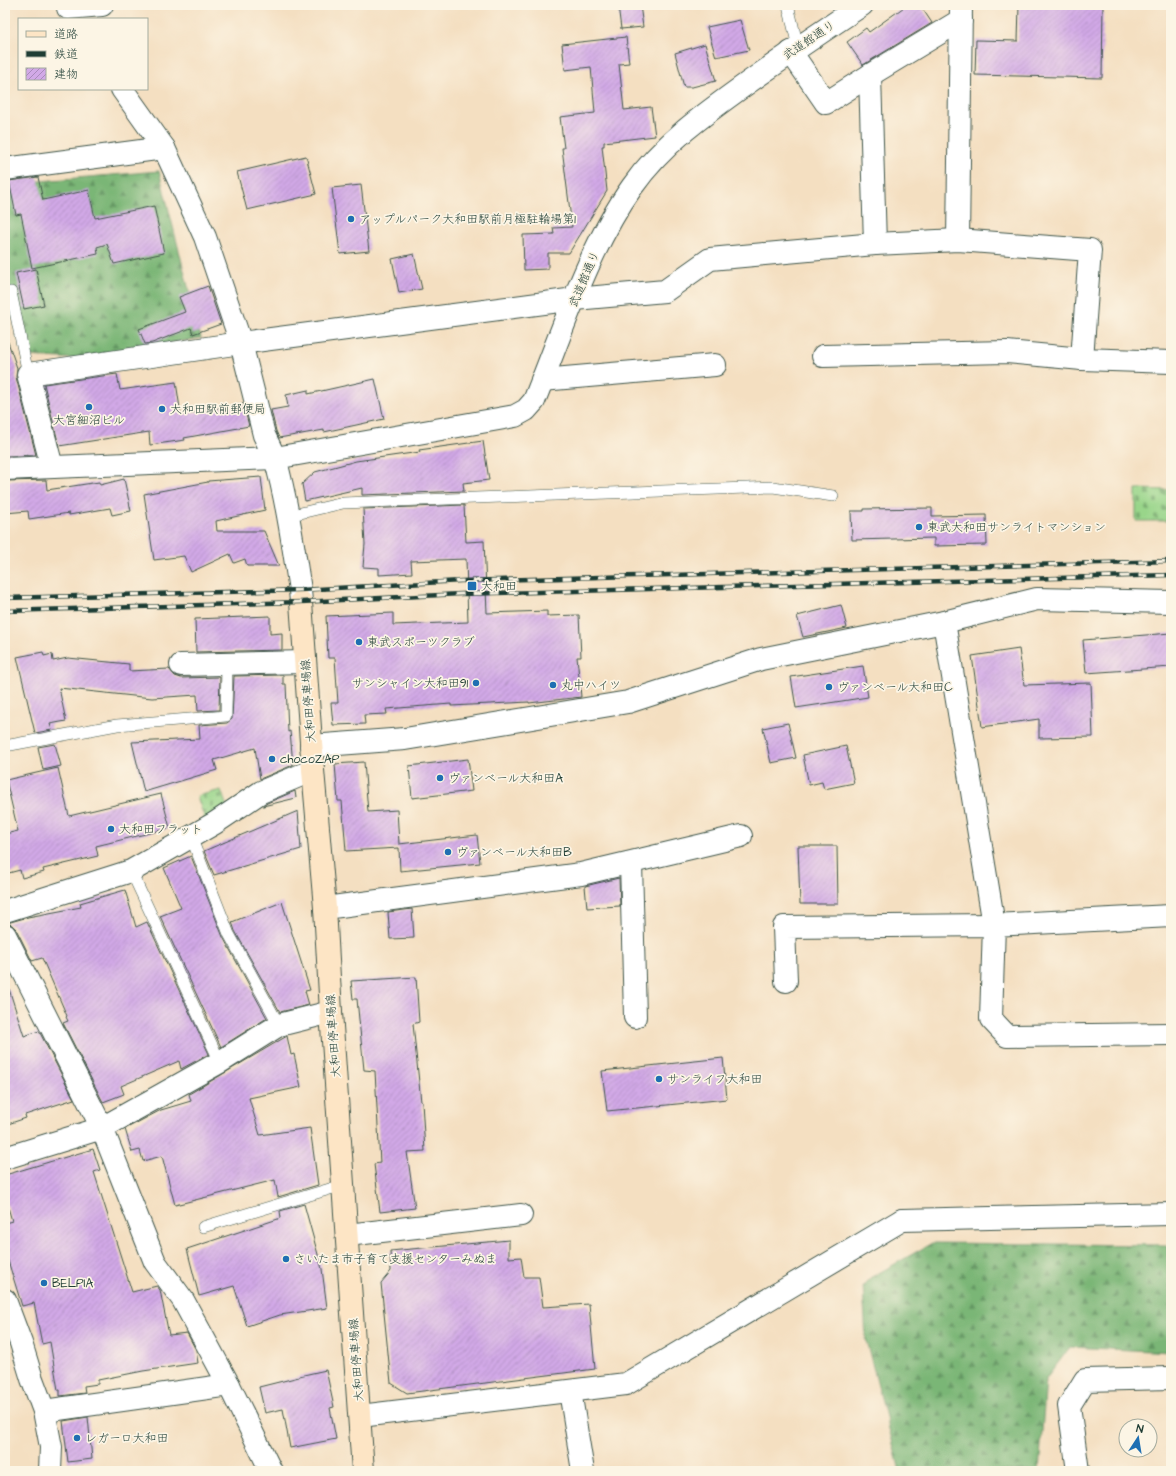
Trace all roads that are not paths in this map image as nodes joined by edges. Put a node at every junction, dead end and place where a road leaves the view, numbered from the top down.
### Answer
1 (102, 5) edge
2 (788, 5) edge
3 (862, 5) edge
4 (70, 11) edge
5 (961, 13) edge
6 (794, 50) junction
7 (870, 74) junction
8 (123, 90) edge
9 (164, 148) junction
10 (5, 169) edge
11 (958, 240) junction
12 (875, 244) junction
13 (5, 293) edge
14 (575, 299) junction
15 (241, 343) junction
16 (823, 356) dead end
17 (1082, 359) junction
18 (1171, 362) edge
19 (714, 366) dead end
20 (28, 374) junction
21 (542, 380) junction
22 (275, 458) junction
23 (52, 467) junction
24 (5, 469) edge
25 (833, 496) dead end
26 (288, 516) junction
27 (301, 602) joint
28 (1171, 602) edge
29 (944, 622) junction
30 (305, 662) junction
31 (227, 664) junction
32 (181, 665) dead end
33 (5, 746) edge
34 (311, 746) junction
35 (313, 770) junction
36 (741, 836) dead end
37 (191, 837) junction
38 (631, 863) junction
39 (131, 871) junction
40 (325, 908) junction
41 (5, 911) edge
42 (1171, 916) edge
43 (994, 925) junction
44 (5, 935) edge
45 (786, 981) dead end
46 (331, 1012) junction
47 (635, 1017) dead end
48 (279, 1025) junction
49 (1171, 1034) edge
50 (220, 1062) junction
51 (102, 1128) junction
52 (5, 1158) edge
53 (343, 1185) junction
54 (1171, 1214) edge
55 (521, 1215) dead end
56 (203, 1227) dead end
57 (347, 1235) junction
58 (5, 1300) edge
59 (13, 1344) edge
60 (1171, 1378) edge
61 (229, 1385) junction
62 (570, 1391) junction
63 (44, 1411) junction
64 (360, 1416) junction
65 (50, 1471) edge
66 (272, 1471) edge
67 (363, 1471) edge
68 (583, 1471) edge
69 (1078, 1471) edge

1 - 4 street
2 - 6 lane
3 - 6 street, 武道館通り
5 - 7 street
5 - 11 street
6 - 7 street
6 - 14 street, 武道館通り
7 - 12 street
8 - 9 street
9 - 10 street
9 - 15 street
11 - 12 street
11 - 17 street
12 - 14 street
13 - 20 lane
14 - 15 street
14 - 21 street, 武道館通り
15 - 20 street
15 - 22 street
16 - 17 street
17 - 18 street
19 - 21 street
20 - 23 street
21 - 22 street, 武道館通り
22 - 23 street, 武道館通り
22 - 26 street
23 - 24 street, 武道館通り
25 - 26 lane
26 - 27 street
27 - 30 main road, 大和田停車場線
28 - 29 street
29 - 34 street
29 - 43 street
30 - 31 street
30 - 34 main road, 大和田停車場線
31 - 32 street
31 - 33 lane
34 - 35 main road, 大和田停車場線
35 - 37 street
35 - 40 main road, 大和田停車場線
36 - 38 street
37 - 39 street
37 - 48 lane
38 - 40 street
38 - 47 street
39 - 41 street
39 - 50 lane
40 - 46 main road, 大和田停車場線
42 - 43 street
43 - 45 street
43 - 49 street
44 - 51 street
46 - 48 street
46 - 53 main road, 大和田停車場線
48 - 50 street
50 - 51 street
51 - 52 street
51 - 61 street
53 - 56 lane
53 - 57 main road, 大和田停車場線
54 - 62 street
55 - 57 street
57 - 64 main road, 大和田停車場線
58 - 59 street
59 - 63 street
60 - 69 street
61 - 63 street
61 - 66 street
62 - 64 street
62 - 68 street
63 - 65 street
64 - 67 main road, 大和田停車場線

